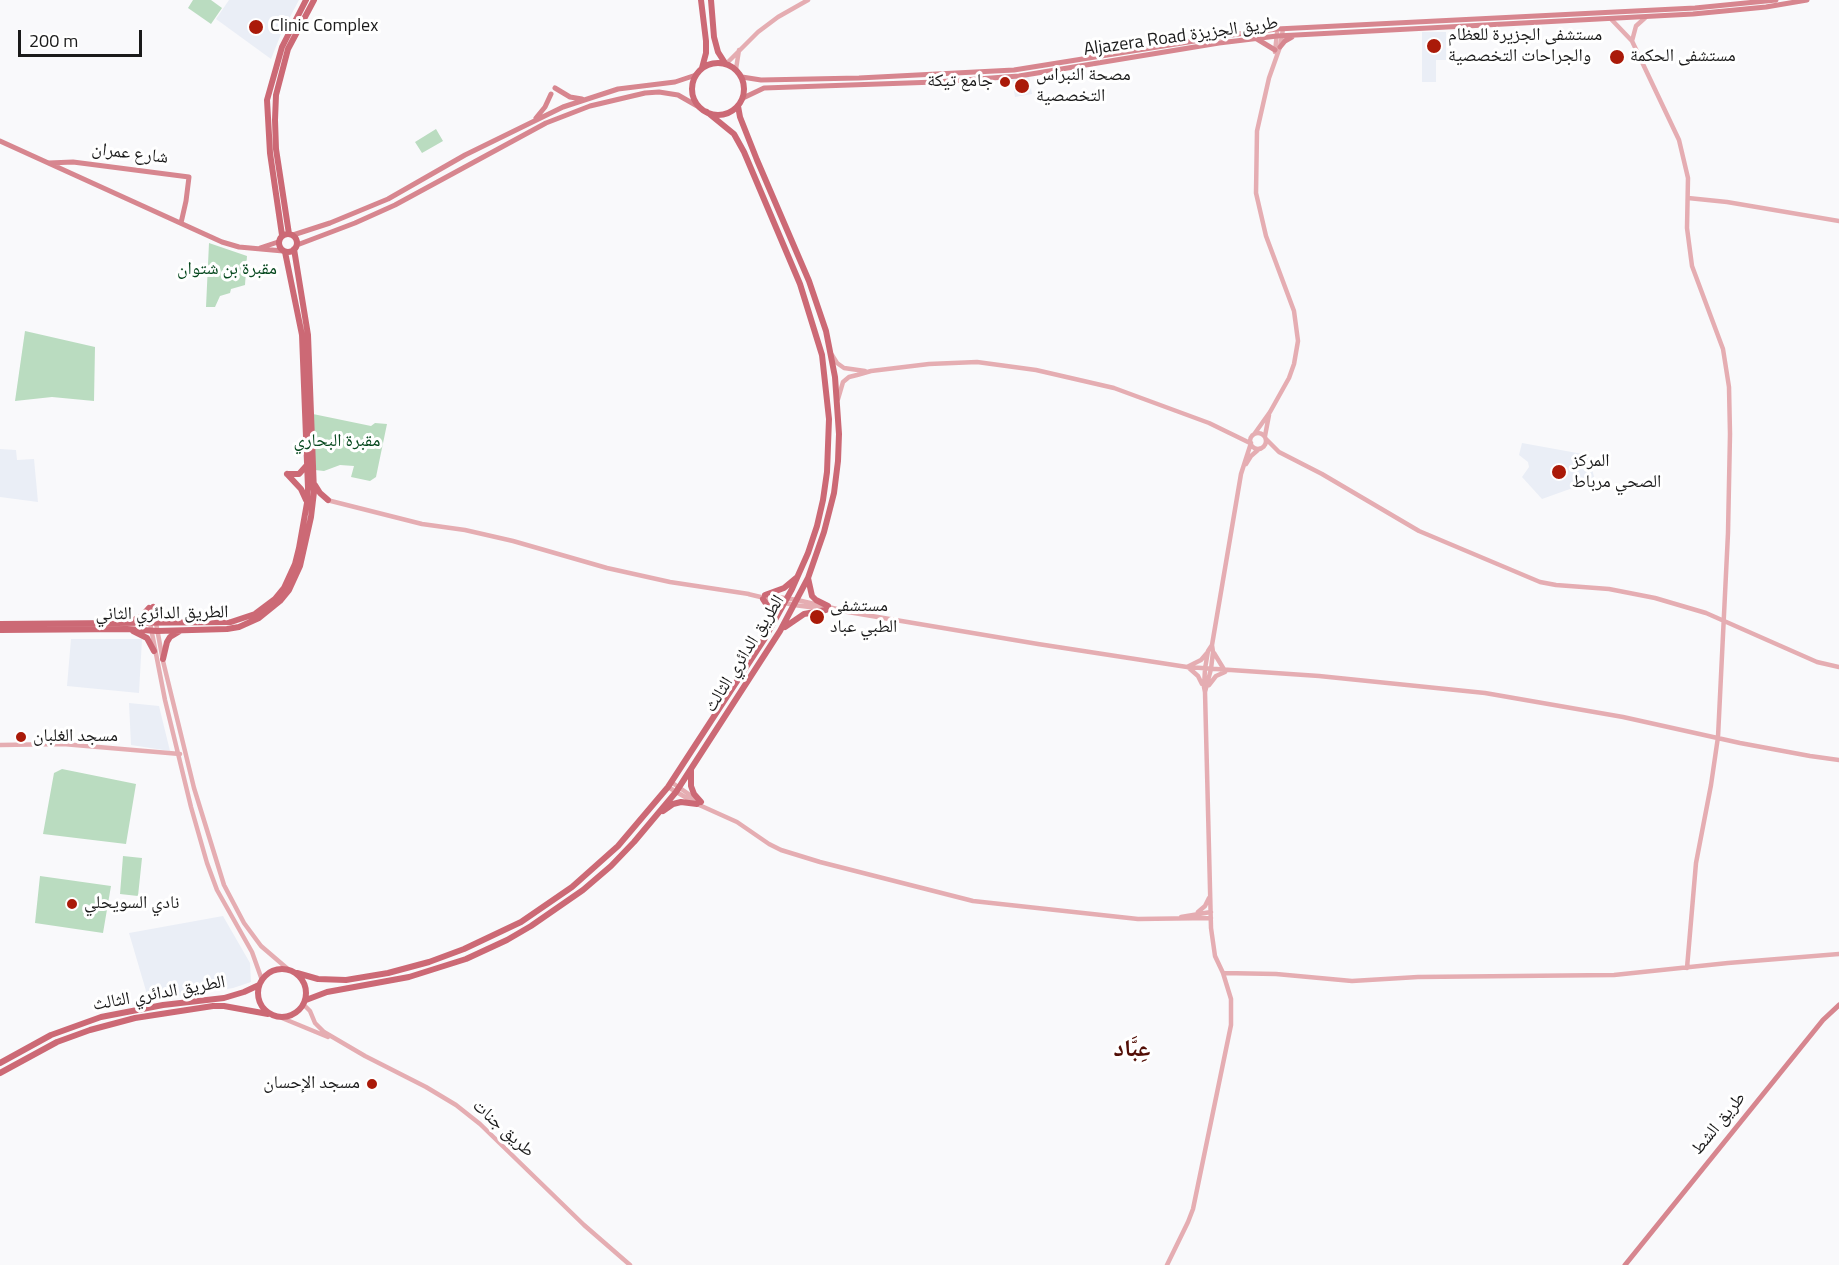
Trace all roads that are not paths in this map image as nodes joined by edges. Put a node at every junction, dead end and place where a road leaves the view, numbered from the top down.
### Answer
1 (306, 0) edge
2 (314, 0) edge
3 (701, 0) edge
4 (711, 0) edge
5 (808, 0) edge
6 (1776, 0) edge
7 (1807, 0) edge
8 (1646, 17) junction
9 (1611, 19) junction
10 (1280, 29) junction
11 (1279, 36) junction
12 (1295, 36) junction
13 (1255, 38) junction
14 (1632, 41) junction
15 (740, 50) junction
16 (1277, 50) junction
17 (726, 63) junction
18 (702, 69) junction
19 (736, 69) junction
20 (696, 75) junction
21 (742, 77) junction
22 (555, 88) dead end
23 (551, 94) dead end
24 (742, 98) junction
25 (584, 99) junction
26 (738, 106) junction
27 (699, 107) junction
28 (707, 112) junction
29 (530, 123) junction
30 (0, 141) edge
31 (48, 163) junction
32 (1688, 198) junction
33 (1839, 221) edge
34 (181, 223) junction
35 (288, 235) junction
36 (278, 242) junction
37 (295, 247) junction
38 (258, 249) junction
39 (284, 251) junction
40 (831, 355) junction
41 (871, 371) junction
42 (838, 399) junction
43 (1270, 412) junction
44 (1234, 434) junction
45 (1254, 434) junction
46 (1266, 438) junction
47 (1250, 443) junction
48 (1261, 448) junction
49 (1276, 450) junction
50 (307, 464) junction
51 (1241, 474) junction
52 (313, 477) junction
53 (311, 490) junction
54 (328, 500) junction
55 (310, 504) junction
56 (799, 576) junction
57 (808, 578) junction
58 (764, 597) junction
59 (786, 601) junction
60 (795, 603) junction
61 (827, 608) junction
62 (1724, 621) junction
63 (175, 623) junction
64 (0, 624) edge
65 (772, 625) junction
66 (125, 626) junction
67 (153, 627) junction
68 (0, 630) edge
69 (184, 630) junction
70 (780, 631) junction
71 (154, 651) junction
72 (1211, 651) junction
73 (163, 660) junction
74 (1839, 667) edge
75 (1188, 668) junction
76 (1208, 669) junction
77 (1227, 671) junction
78 (1205, 689) junction
79 (1718, 738) junction
80 (0, 745) edge
81 (178, 754) junction
82 (186, 754) junction
83 (1839, 760) edge
84 (691, 769) junction
85 (669, 785) junction
86 (677, 790) junction
87 (699, 803) junction
88 (656, 817) junction
89 (1210, 895) junction
90 (1211, 915) junction
91 (1198, 916) junction
92 (1211, 928) junction
93 (1839, 954) edge
94 (1687, 968) junction
95 (289, 970) junction
96 (1223, 973) junction
97 (297, 974) junction
98 (260, 983) junction
99 (305, 1002) junction
100 (1839, 1005) edge
101 (268, 1014) junction
102 (282, 1018) junction
103 (337, 1040) junction
104 (0, 1063) edge
105 (0, 1073) edge
106 (630, 1265) edge
107 (1167, 1265) edge
108 (1625, 1265) edge

1 - 35 main road
2 - 35 main road
3 - 18 main road
4 - 17 main road
5 - 15 street
6 - 10 main road, Aljazera Road طريق الجزيزة
7 - 8 main road, Aljazera Road طريق الجزيزة
8 - 9 main road, Aljazera Road طريق الجزيزة
8 - 14 street
9 - 12 main road, Aljazera Road طريق الجزيزة
9 - 14 street
10 - 11 street
10 - 21 main road, Aljazera Road طريق الجزيزة
11 - 12 main road, Aljazera Road طريق الجزيزة
11 - 13 main road, Aljazera Road طريق الجزيزة
11 - 16 street
12 - 16 main road
13 - 16 main road
13 - 24 main road, Aljazera Road طريق الجزيزة
14 - 32 street
15 - 17 street
15 - 19 street
16 - 43 street
17 - 18 main road
17 - 19 main road
18 - 20 main road
19 - 21 main road
20 - 25 main road
20 - 27 main road
21 - 24 main road
22 - 25 main road
23 - 29 main road
24 - 26 main road
25 - 29 main road
26 - 28 main road
26 - 40 main road, الطريق الدائري الثالث
27 - 28 main road
27 - 37 main road
28 - 56 main road, الطريق الدائري الثالث
29 - 35 main road
30 - 31 main road
31 - 34 main road
31 - 34 main road, شارع عمران
32 - 33 street
32 - 62 street
34 - 38 main road
35 - 36 main road
35 - 37 main road
36 - 38 main road
36 - 39 main road
37 - 39 main road
37 - 52 main road, الطريق الدائري الثاني
38 - 39 main road
39 - 50 main road, الطريق الدائري الثاني
40 - 41 street
40 - 42 main road, الطريق الدائري الثالث
41 - 42 street
41 - 44 street
42 - 57 main road, الطريق الدائري الثالث
43 - 45 street
43 - 46 street
44 - 45 street
44 - 47 street
45 - 46 street
45 - 47 street
46 - 48 street
46 - 49 street
47 - 48 street
47 - 51 street
48 - 49 street
48 - 51 street
49 - 62 street
50 - 53 main road, الطريق الدائري الثاني
50 - 55 main road
51 - 72 street
52 - 53 main road, الطريق الدائري الثاني
52 - 54 main road
53 - 54 street
53 - 55 main road, الطريق الدائري الثاني
54 - 55 main road
54 - 58 street
55 - 63 main road, الطريق الدائري الثاني
55 - 69 main road, الطريق الدائري الثاني
56 - 58 main road
56 - 59 main road, الطريق الدائري الثالث
57 - 60 main road, الطريق الدائري الثالث
57 - 61 main road
58 - 59 street
58 - 65 main road
59 - 60 street
59 - 65 main road, الطريق الدائري الثالث
60 - 61 street
60 - 70 main road, الطريق الدائري الثالث
61 - 70 main road
61 - 75 street
62 - 74 street
62 - 79 street
63 - 66 main road
63 - 67 main road, الطريق الدائري الثاني
64 - 66 main road, الطريق الدائري الثاني
65 - 85 main road, الطريق الدائري الثالث
66 - 67 main road, الطريق الدائري الثاني
66 - 68 main road, الطريق الدائري الثاني
66 - 71 main road
67 - 69 main road, الطريق الدائري الثاني
67 - 71 street
67 - 73 street
69 - 73 main road
70 - 84 main road, الطريق الدائري الثالث
71 - 81 street
72 - 75 street
72 - 76 street
72 - 77 street
73 - 82 street
75 - 76 street
75 - 78 street
76 - 77 street
76 - 78 street
77 - 78 street
77 - 79 street
78 - 89 street
79 - 83 street
79 - 94 street
80 - 81 street
81 - 82 street
81 - 98 street
82 - 95 street
84 - 86 main road, الطريق الدائري الثالث
84 - 87 main road
85 - 86 street
85 - 97 main road, الطريق الدائري الثالث
86 - 87 street
86 - 88 main road, الطريق الدائري الثالث
87 - 88 main road
87 - 91 street
88 - 99 main road, الطريق الدائري الثالث
89 - 90 street
89 - 91 street
90 - 91 street
90 - 92 street
91 - 92 street
92 - 96 street
93 - 94 street
94 - 96 street
95 - 97 main road
95 - 98 main road
96 - 107 street
97 - 99 main road
98 - 101 main road
98 - 104 main road, الطريق الدائري الثالث
99 - 102 main road
99 - 103 street
100 - 108 main road, طريق الشط
101 - 102 main road
101 - 105 main road, الطريق الدائري الثالث
102 - 103 street
103 - 106 street, طريق جنات

